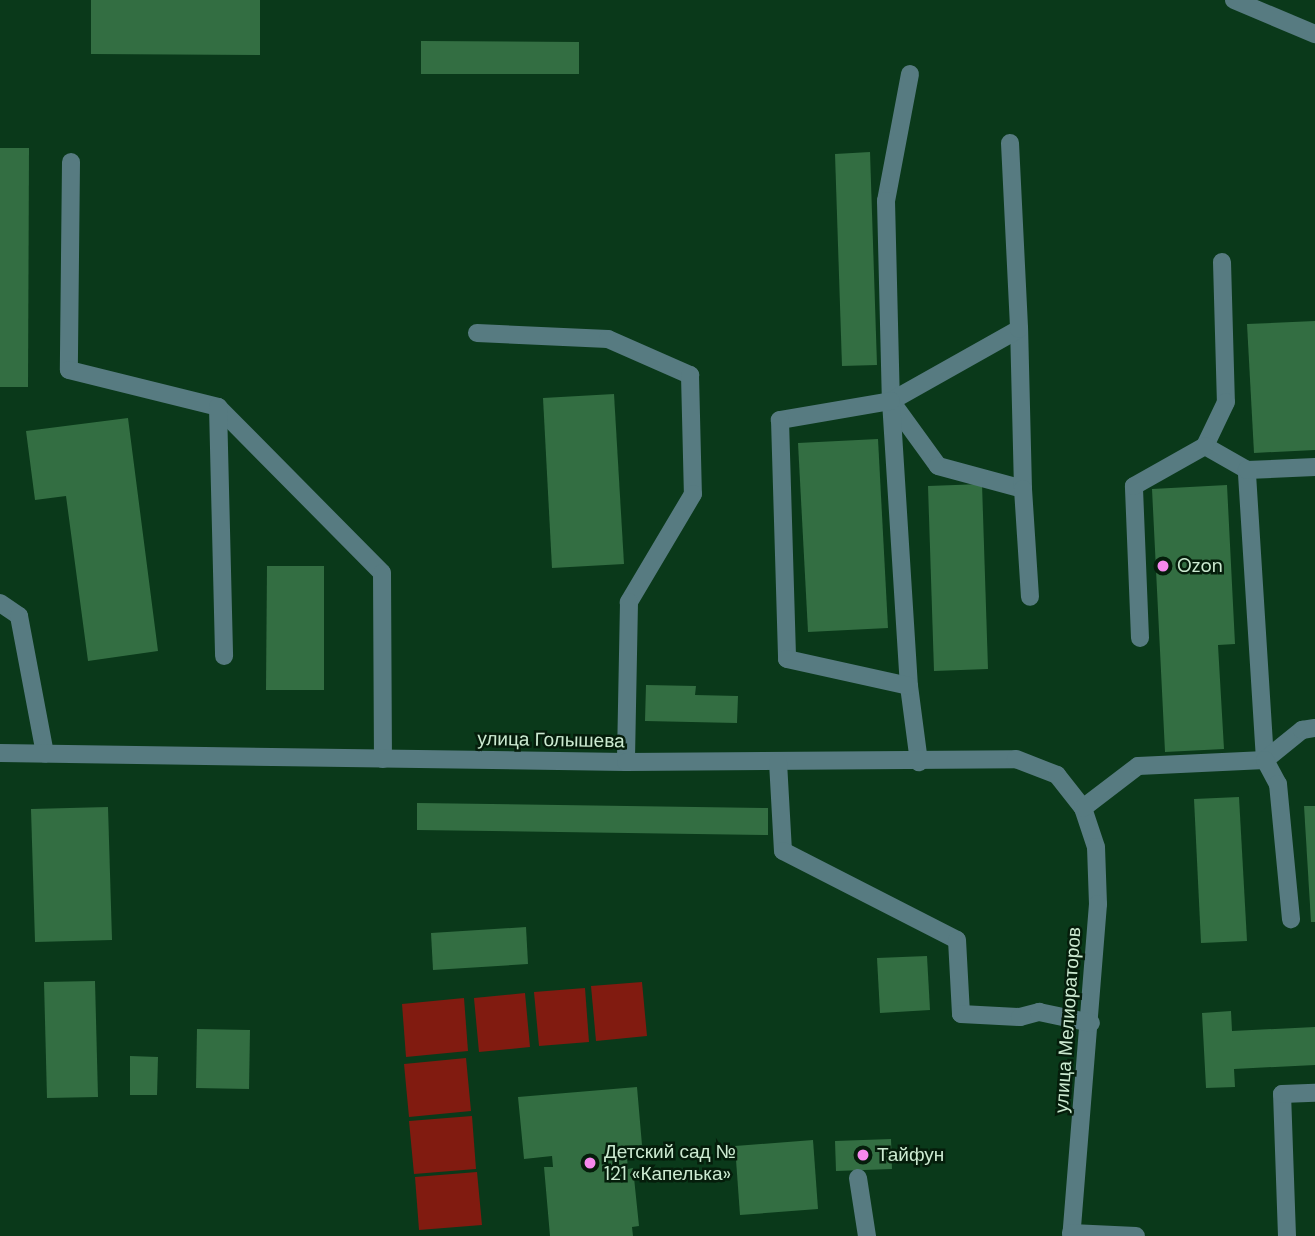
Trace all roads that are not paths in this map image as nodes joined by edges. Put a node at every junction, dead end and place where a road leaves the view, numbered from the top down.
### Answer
1 (1234, 0) edge
2 (1315, 34) edge
3 (910, 74) dead end
4 (1010, 142) dead end
5 (71, 162) dead end
6 (1222, 262) dead end
7 (1019, 328) junction
8 (477, 333) dead end
9 (891, 401) junction
10 (218, 407) junction
11 (1205, 446) junction
12 (1315, 467) edge
13 (1247, 470) junction
14 (1023, 489) junction
15 (1030, 597) dead end
16 (0, 603) edge
17 (1140, 638) dead end
18 (224, 656) dead end
19 (909, 686) junction
20 (1315, 728) edge
21 (0, 753) edge
22 (45, 754) junction
23 (383, 759) junction
24 (1265, 760) junction
25 (626, 762) junction
26 (778, 762) junction
27 (919, 762) junction
28 (1083, 808) junction
29 (1291, 919) dead end
30 (1091, 1023) junction
31 (1315, 1093) edge
32 (858, 1178) dead end
33 (1071, 1234) edge
34 (867, 1236) edge
35 (1136, 1236) edge
36 (1287, 1236) edge

1 - 2 street
3 - 9 street
4 - 7 street
5 - 10 street
6 - 11 street
7 - 9 street
7 - 14 street
8 - 25 street
9 - 14 street
9 - 19 street
9 - 19 street
10 - 18 street
10 - 23 street
11 - 13 street
11 - 17 street
12 - 13 street
13 - 24 street
14 - 15 street
16 - 22 street
19 - 27 street
20 - 24 street
21 - 22 street, улица Голышева
22 - 23 street, улица Голышева
23 - 25 street, улица Голышева
24 - 28 street
24 - 29 street
25 - 26 street, улица Голышева
26 - 27 street, улица Голышева
26 - 30 street
27 - 28 street, улица Голышева
28 - 30 street, улица Мелиораторов
30 - 33 street, улица Мелиораторов
31 - 36 street
32 - 34 street
33 - 35 street

